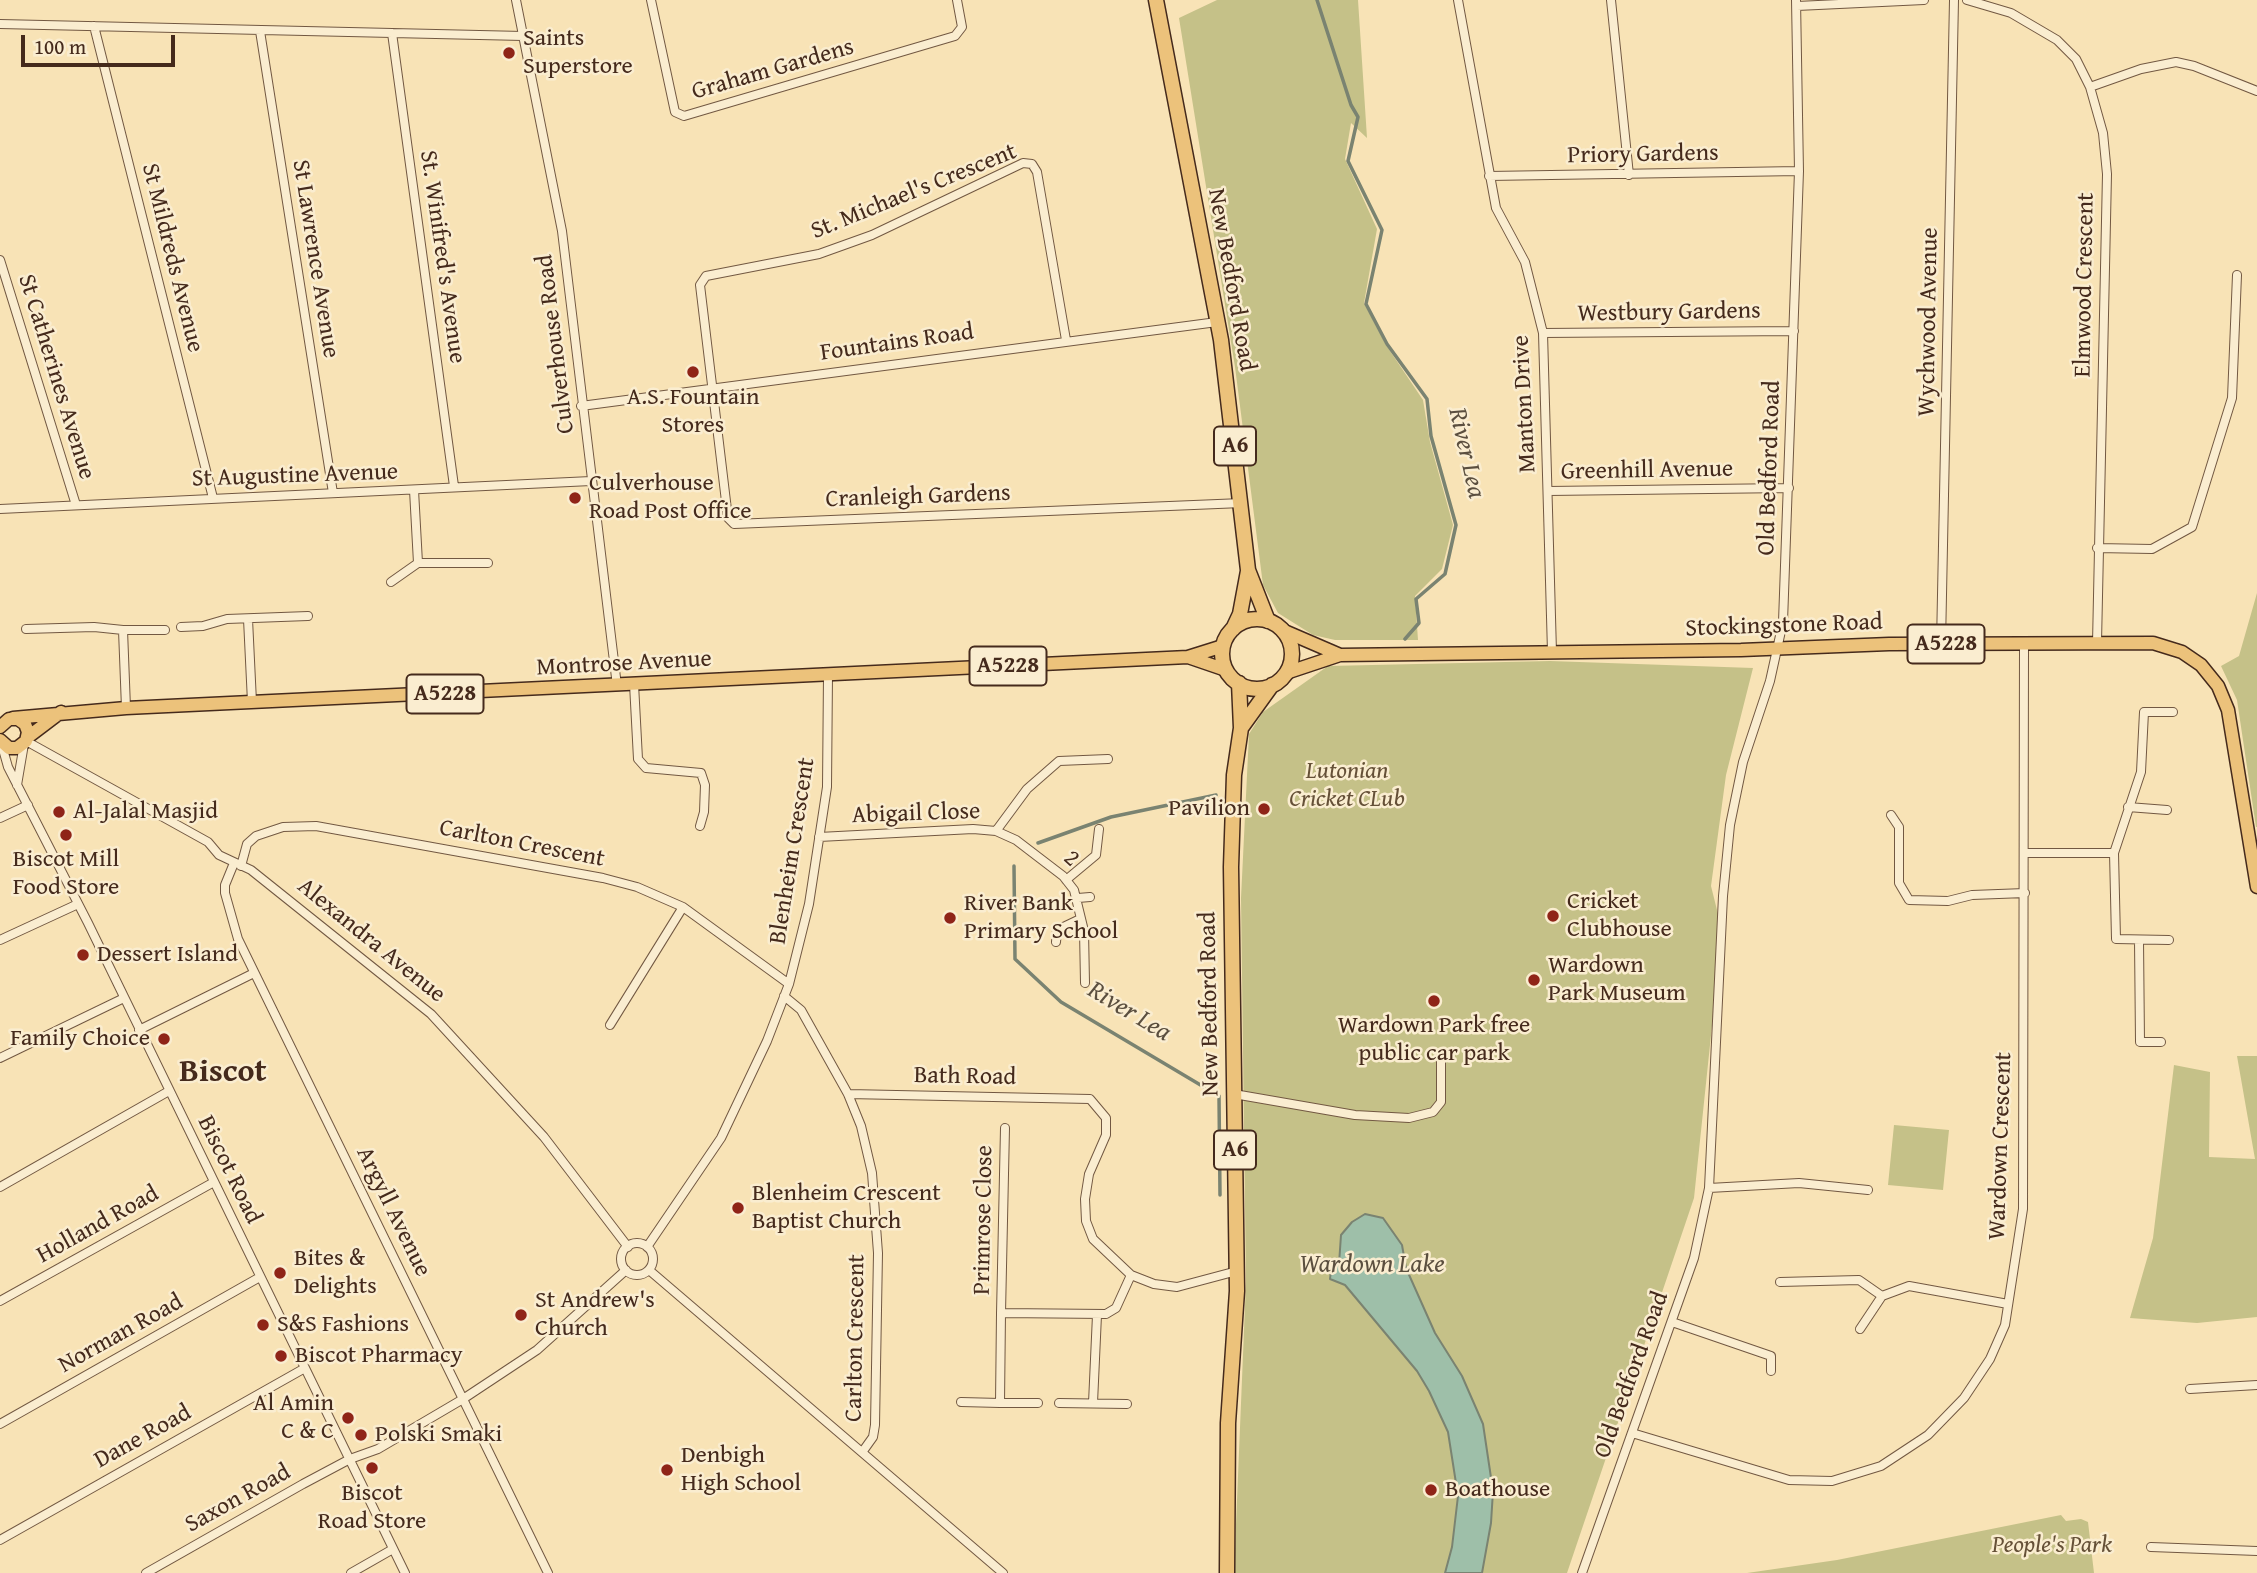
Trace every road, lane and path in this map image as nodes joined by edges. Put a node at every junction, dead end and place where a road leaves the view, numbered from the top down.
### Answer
1 (516, 0) edge
2 (651, 0) edge
3 (957, 0) edge
4 (1156, 0) edge
5 (1458, 0) edge
6 (1611, 0) edge
7 (1924, 0) edge
8 (1954, 0) edge
9 (1967, 0) edge
10 (1797, 3) edge
11 (0, 24) edge
12 (94, 26) junction
13 (260, 31) junction
14 (392, 33) junction
15 (523, 36) junction
16 (2090, 87) junction
17 (2257, 91) edge
18 (1799, 172) junction
19 (1629, 175) junction
20 (1489, 176) junction
21 (0, 260) edge
22 (2237, 275) dead end
23 (1217, 322) junction
24 (1794, 331) junction
25 (1544, 334) junction
26 (1066, 340) junction
27 (712, 388) junction
28 (582, 406) junction
29 (591, 481) junction
30 (454, 486) junction
31 (1788, 488) junction
32 (414, 490) junction
33 (1548, 491) junction
34 (333, 493) junction
35 (213, 498) junction
36 (1242, 503) junction
37 (76, 505) junction
38 (0, 509) edge
39 (2097, 548) junction
40 (418, 563) junction
41 (488, 563) dead end
42 (1248, 570) junction
43 (391, 582) dead end
44 (308, 616) dead end
45 (248, 619) junction
46 (1268, 621) junction
47 (181, 627) dead end
48 (26, 629) dead end
49 (123, 630) junction
50 (165, 630) dead end
51 (1232, 630) junction
52 (1282, 630) junction
53 (2024, 643) junction
54 (2097, 643) junction
55 (1941, 644) junction
56 (1223, 646) junction
57 (1778, 648) junction
58 (1552, 652) junction
59 (1340, 655) junction
60 (1188, 657) junction
61 (1226, 670) junction
62 (1286, 673) junction
63 (828, 675) junction
64 (1239, 683) junction
65 (634, 684) junction
66 (617, 685) junction
67 (1272, 685) junction
68 (253, 702) junction
69 (126, 708) junction
70 (62, 712) junction
71 (2174, 712) dead end
72 (8, 717) edge
73 (0, 727) edge
74 (1241, 728) junction
75 (1, 741) edge
76 (26, 741) junction
77 (1108, 759) dead end
78 (17, 785) junction
79 (28, 805) junction
80 (2128, 807) junction
81 (2167, 810) dead end
82 (1891, 815) dead end
83 (0, 818) edge
84 (700, 826) dead end
85 (1099, 829) dead end
86 (996, 831) junction
87 (819, 837) junction
88 (2024, 853) junction
89 (2114, 853) junction
90 (237, 864) junction
91 (1066, 880) junction
92 (2257, 887) edge
93 (2025, 893) junction
94 (1090, 897) dead end
95 (1077, 898) junction
96 (78, 904) junction
97 (683, 907) junction
98 (1080, 919) junction
99 (0, 940) edge
100 (2139, 940) junction
101 (2169, 940) dead end
102 (1056, 942) dead end
103 (254, 973) junction
104 (1085, 983) dead end
105 (789, 984) junction
106 (784, 996) junction
107 (124, 998) junction
108 (610, 1026) dead end
109 (139, 1030) junction
110 (2161, 1042) dead end
111 (1441, 1056) dead end
112 (0, 1058) edge
113 (169, 1091) junction
114 (848, 1094) junction
115 (1234, 1094) junction
116 (1005, 1128) dead end
117 (214, 1182) junction
118 (0, 1187) edge
119 (1709, 1188) junction
120 (1868, 1190) dead end
121 (628, 1247) junction
122 (647, 1247) junction
123 (626, 1270) junction
124 (649, 1270) junction
125 (1237, 1271) junction
126 (1131, 1275) junction
127 (260, 1277) junction
128 (1780, 1282) dead end
129 (1882, 1296) junction
130 (0, 1301) edge
131 (2008, 1304) junction
132 (1001, 1313) junction
133 (1097, 1315) junction
134 (1672, 1322) junction
135 (1860, 1329) dead end
136 (305, 1368) junction
137 (1771, 1371) dead end
138 (2257, 1385) edge
139 (2190, 1388) dead end
140 (463, 1399) junction
141 (961, 1402) dead end
142 (1000, 1403) junction
143 (1038, 1403) dead end
144 (1059, 1403) dead end
145 (1093, 1403) junction
146 (1127, 1404) dead end
147 (0, 1424) edge
148 (1632, 1433) junction
149 (863, 1451) junction
150 (350, 1460) junction
151 (0, 1540) edge
152 (2151, 1547) dead end
153 (393, 1549) junction
154 (2257, 1551) edge
155 (146, 1573) edge
156 (351, 1573) edge
157 (405, 1573) edge
158 (548, 1573) edge
159 (1003, 1573) edge
160 (1227, 1573) edge
161 (1582, 1573) edge

1 - 15 street, Culverhouse Road
2 - 3 street, Graham Gardens
4 - 23 highway, New Bedford Road / A6
5 - 20 street, Manton Drive
6 - 19 street
7 - 10 street
8 - 55 street, Wychwood Avenue
9 - 16 street, Elmwood Crescent
10 - 18 street, Old Bedford Road
11 - 12 street
12 - 13 street
12 - 35 street, St Mildreds Avenue
13 - 14 street
13 - 34 street, St Lawrence Avenue
14 - 15 street
14 - 30 street, St. Winifred's Avenue
15 - 28 street, Culverhouse Road
16 - 17 street
16 - 39 street, Elmwood Crescent
18 - 19 street, Priory Gardens
18 - 24 street, Old Bedford Road
19 - 20 street, Priory Gardens
20 - 25 street, Manton Drive
21 - 37 street, St Catherines Avenue
22 - 39 street
23 - 26 street, Fountains Road
23 - 36 highway, New Bedford Road / A6
24 - 25 street, Westbury Gardens
24 - 31 street, Old Bedford Road
25 - 33 street, Manton Drive
26 - 27 street, Fountains Road
26 - 27 street, St. Michael's Crescent
27 - 28 street, Fountains Road
27 - 36 street, Cranleigh Gardens
28 - 29 street, Culverhouse Road
29 - 30 street, St Augustine Avenue
29 - 66 street, Culverhouse Road
30 - 32 street, St Augustine Avenue
31 - 33 street, Greenhill Avenue
31 - 57 street, Old Bedford Road
32 - 34 street, St Augustine Avenue
32 - 40 street
33 - 58 street, Manton Drive
34 - 35 street, St Augustine Avenue
35 - 37 street, St Augustine Avenue
36 - 42 highway, New Bedford Road / A6
37 - 38 street, St Augustine Avenue
39 - 54 street, Elmwood Crescent
40 - 41 street
40 - 43 street
42 - 46 highway, New Bedford Road / A6
42 - 51 highway, New Bedford Road / A6
44 - 45 street
45 - 47 street
45 - 68 street
46 - 51 highway
46 - 52 highway
48 - 49 street
49 - 50 street
49 - 69 street
51 - 56 highway
52 - 59 main road, Stockingstone Road / A5228
52 - 62 highway
53 - 54 main road, Stockingstone Road / A5228
53 - 55 main road, Stockingstone Road / A5228
53 - 88 street, Wardown Crescent
54 - 92 main road, Stockingstone Road / A5228
55 - 57 main road, Stockingstone Road / A5228
56 - 60 main road, Montrose Avenue / A5228
56 - 61 highway
57 - 58 main road, Stockingstone Road / A5228
57 - 119 street, Old Bedford Road
58 - 59 main road, Stockingstone Road / A5228
59 - 62 main road, Stockingstone Road / A5228
60 - 61 main road, Montrose Avenue / A5228
60 - 63 main road, Montrose Avenue / A5228
61 - 64 highway
62 - 67 highway
63 - 65 main road, Montrose Avenue / A5228
63 - 87 street, Blenheim Crescent
64 - 67 highway
64 - 74 highway, New Bedford Road / A6
65 - 66 main road, Montrose Avenue / A5228
65 - 84 street
66 - 68 main road, Montrose Avenue / A5228
67 - 74 highway, New Bedford Road / A6
68 - 69 main road, Montrose Avenue / A5228
69 - 70 main road, Montrose Avenue / A5228
70 - 72 main road, Montrose Avenue / A5228
70 - 76 main road
71 - 80 street
72 - 73 main road
72 - 76 main road
74 - 115 highway, New Bedford Road / A6
75 - 76 main road
75 - 78 street, Biscot Road
76 - 78 street
76 - 90 street, Alexandra Avenue
77 - 86 street, Abigail Close
78 - 79 street, Biscot Road
79 - 83 street
79 - 96 street, Biscot Road
80 - 81 street
80 - 89 street
82 - 93 street
85 - 91 street
86 - 87 street, Abigail Close
86 - 91 street, 2
87 - 105 street, Blenheim Crescent
88 - 89 street
88 - 93 street, Wardown Crescent
89 - 100 street
90 - 97 street, Carlton Crescent
90 - 103 street, Argyll Avenue
90 - 121 street, Alexandra Avenue
91 - 95 street, 2
93 - 131 street, Wardown Crescent
94 - 95 street
95 - 98 street, 2
96 - 99 street
96 - 107 street, Biscot Road
97 - 105 street, Carlton Crescent
97 - 108 street
98 - 102 street
98 - 104 street, 2
100 - 101 street
100 - 110 street
103 - 109 street
103 - 140 street, Argyll Avenue
105 - 106 street, Blenheim Crescent
106 - 114 street, Carlton Crescent
106 - 122 street, Blenheim Crescent
107 - 109 street, Biscot Road
107 - 112 street
109 - 113 street, Biscot Road
111 - 115 street
113 - 117 street, Biscot Road
113 - 118 street
114 - 126 street, Bath Road
114 - 149 street, Carlton Crescent
115 - 125 highway, New Bedford Road / A6
116 - 132 street, Primrose Close
117 - 127 street, Biscot Road
117 - 130 street, Holland Road
119 - 120 street
119 - 134 street, Old Bedford Road
121 - 122 street
121 - 123 street
122 - 124 street
123 - 124 street
123 - 140 street
124 - 149 street
125 - 126 street
125 - 160 highway, New Bedford Road / A6
126 - 133 street
127 - 136 street, Biscot Road
127 - 147 street, Norman Road
128 - 129 street
129 - 131 street
129 - 135 street
131 - 148 street, Wardown Crescent
132 - 133 street, Primrose Close
132 - 142 street, Primrose Close
133 - 145 street
134 - 137 street
134 - 148 street, Old Bedford Road
136 - 150 street, Biscot Road
136 - 151 street, Dane Road
138 - 139 street
140 - 150 street
140 - 158 street, Argyll Avenue
141 - 142 street
142 - 143 street
144 - 145 street
145 - 146 street
148 - 161 street, Old Bedford Road
149 - 159 street
150 - 153 street, Biscot Road
150 - 155 street, Saxon Road
152 - 154 street
153 - 156 street
153 - 157 street, Biscot Road

